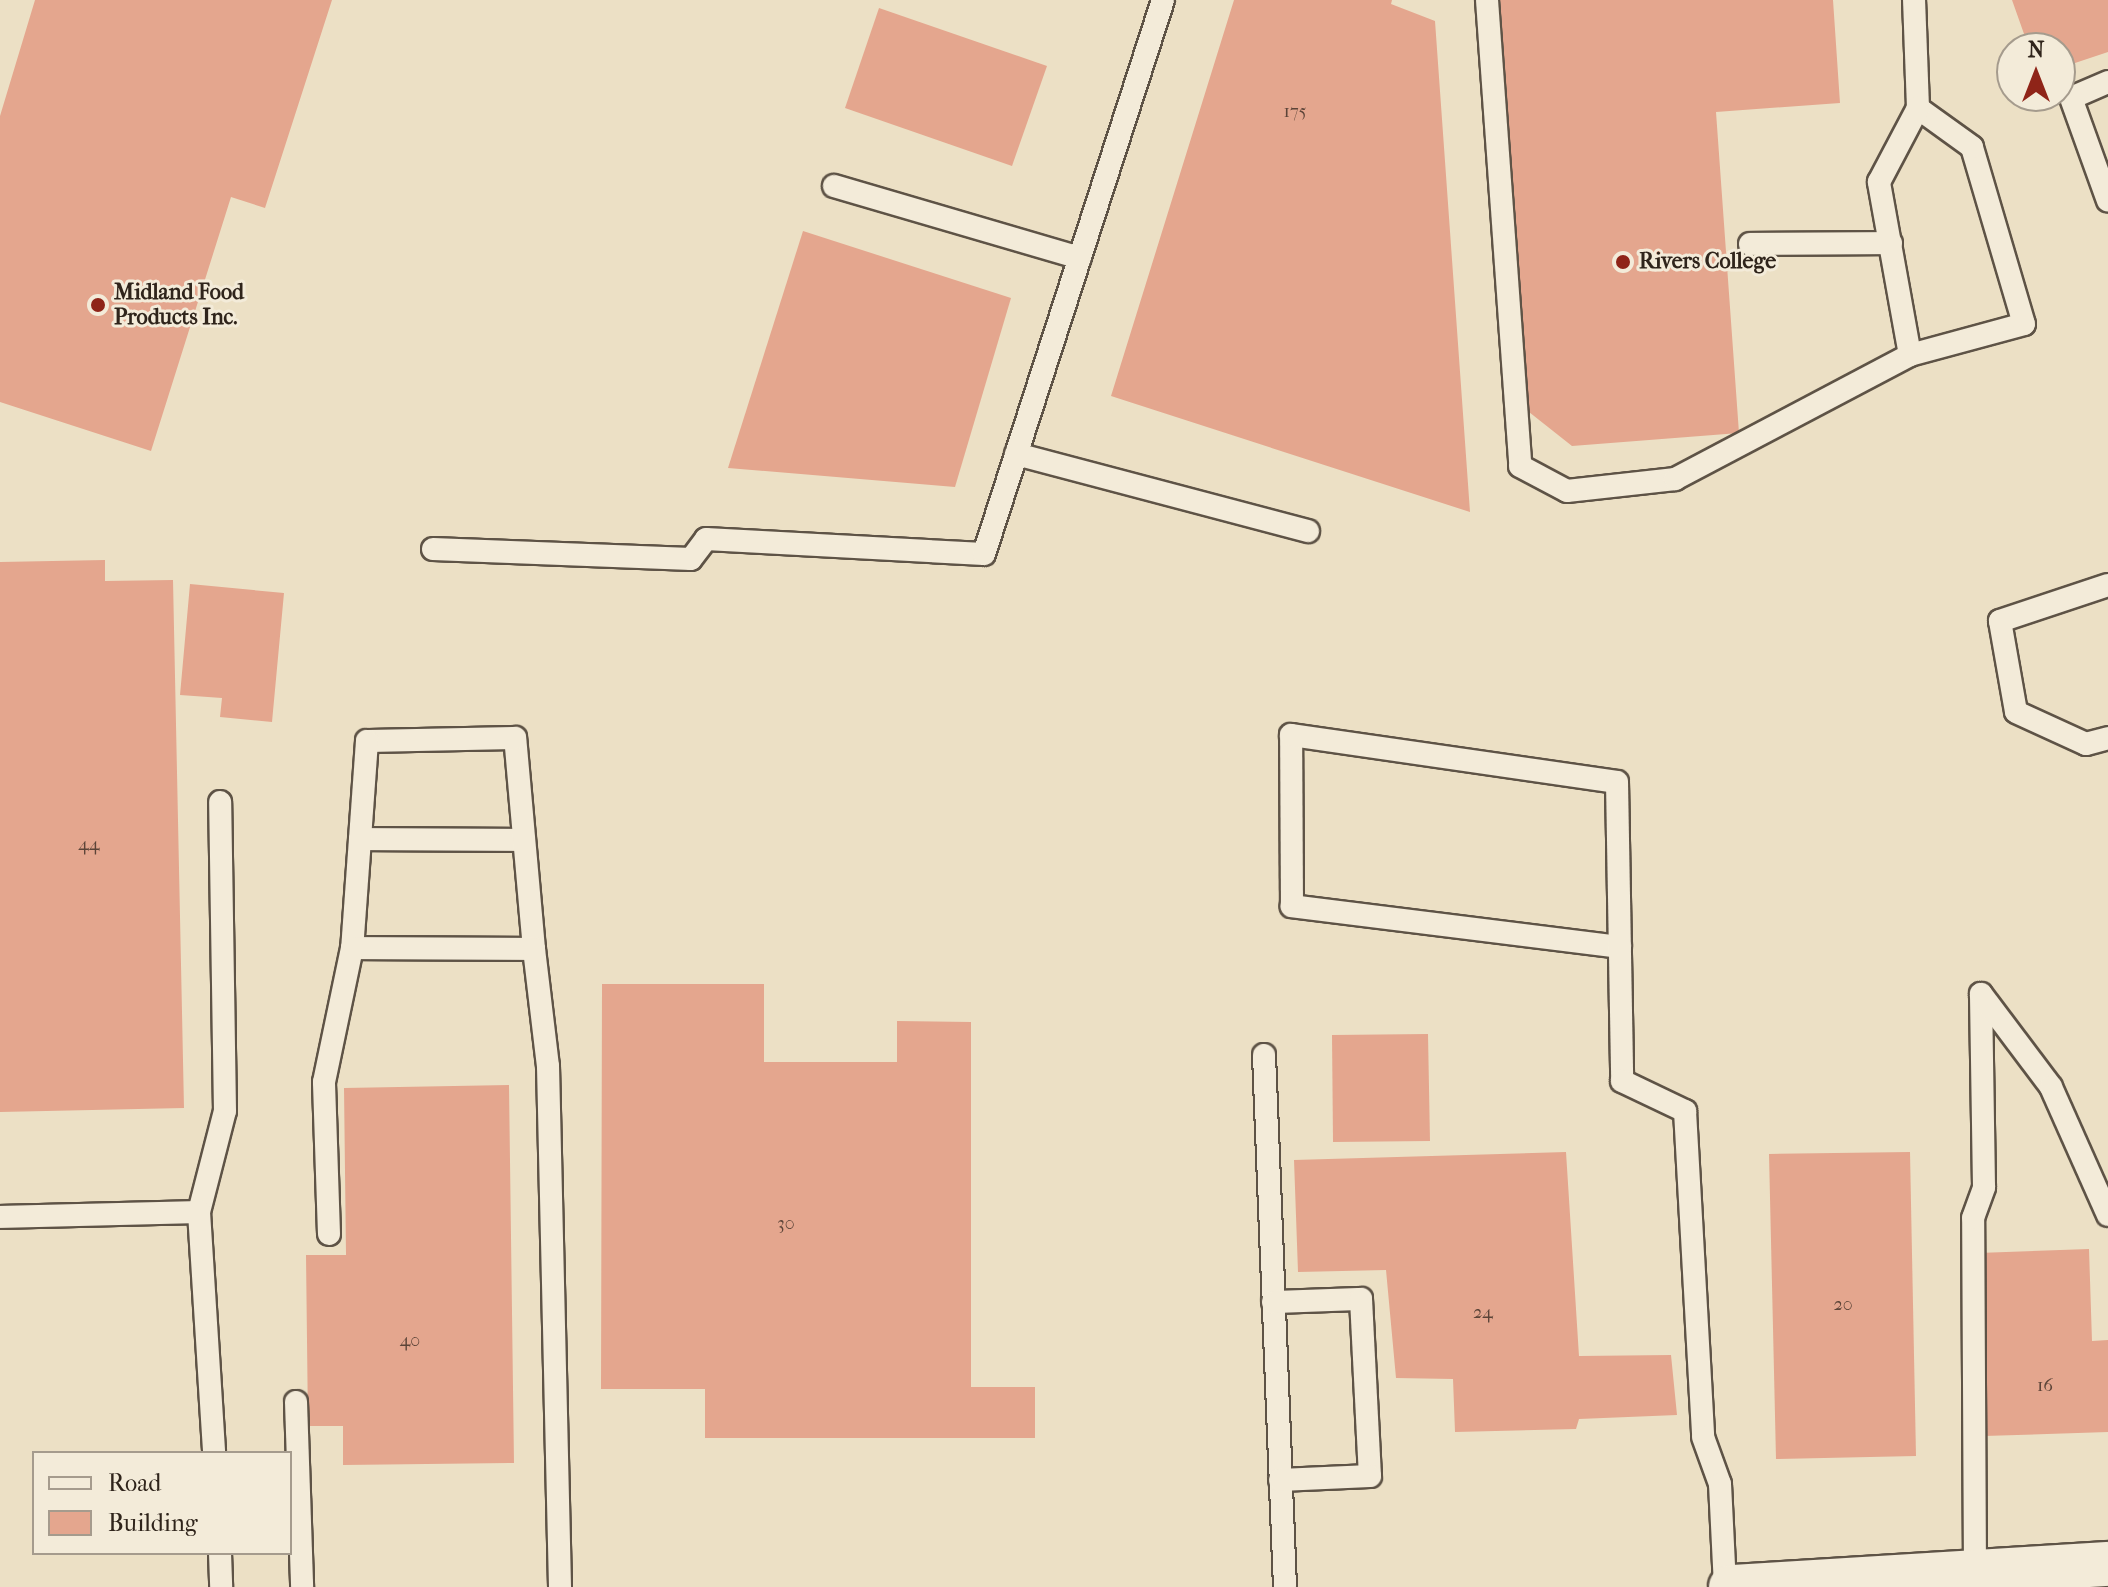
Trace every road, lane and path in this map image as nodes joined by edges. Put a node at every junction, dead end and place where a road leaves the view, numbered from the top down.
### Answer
1 (1163, 0) edge
2 (1487, 0) edge
3 (1914, 0) edge
4 (2108, 82) edge
5 (1918, 108) junction
6 (834, 186) dead end
7 (2108, 201) edge
8 (1891, 243) junction
9 (1750, 244) dead end
10 (1080, 258) junction
11 (1910, 355) junction
12 (1016, 454) junction
13 (1308, 531) dead end
14 (433, 549) dead end
15 (2108, 585) edge
16 (2108, 738) edge
17 (220, 802) dead end
18 (360, 839) junction
19 (524, 840) junction
20 (1620, 947) junction
21 (352, 948) junction
22 (534, 949) junction
23 (1264, 1055) dead end
24 (199, 1212) junction
25 (2108, 1215) edge
26 (0, 1217) edge
27 (329, 1234) dead end
28 (1273, 1302) junction
29 (296, 1402) dead end
30 (214, 1451) edge
31 (1280, 1480) junction
32 (220, 1555) edge
33 (2108, 1564) edge
34 (1952, 1578) edge
35 (1836, 1585) edge
36 (221, 1587) edge
37 (302, 1587) edge
38 (560, 1587) edge
39 (1285, 1587) edge
40 (1728, 1587) edge

1 - 10 lane
2 - 11 lane
3 - 5 lane
4 - 7 lane
5 - 8 lane
5 - 11 lane
6 - 10 lane
8 - 9 lane
8 - 11 lane
10 - 12 lane
12 - 13 lane
12 - 14 lane
15 - 16 lane
17 - 24 lane
18 - 19 lane
18 - 19 lane
18 - 21 lane
19 - 22 lane
20 - 20 lane
20 - 40 lane
21 - 22 lane
21 - 27 lane
22 - 38 lane
23 - 28 lane
24 - 26 lane
24 - 30 lane
25 - 34 lane
28 - 31 lane
28 - 31 lane
29 - 37 lane
31 - 39 lane
32 - 36 lane
33 - 34 street
34 - 35 street
35 - 40 street

